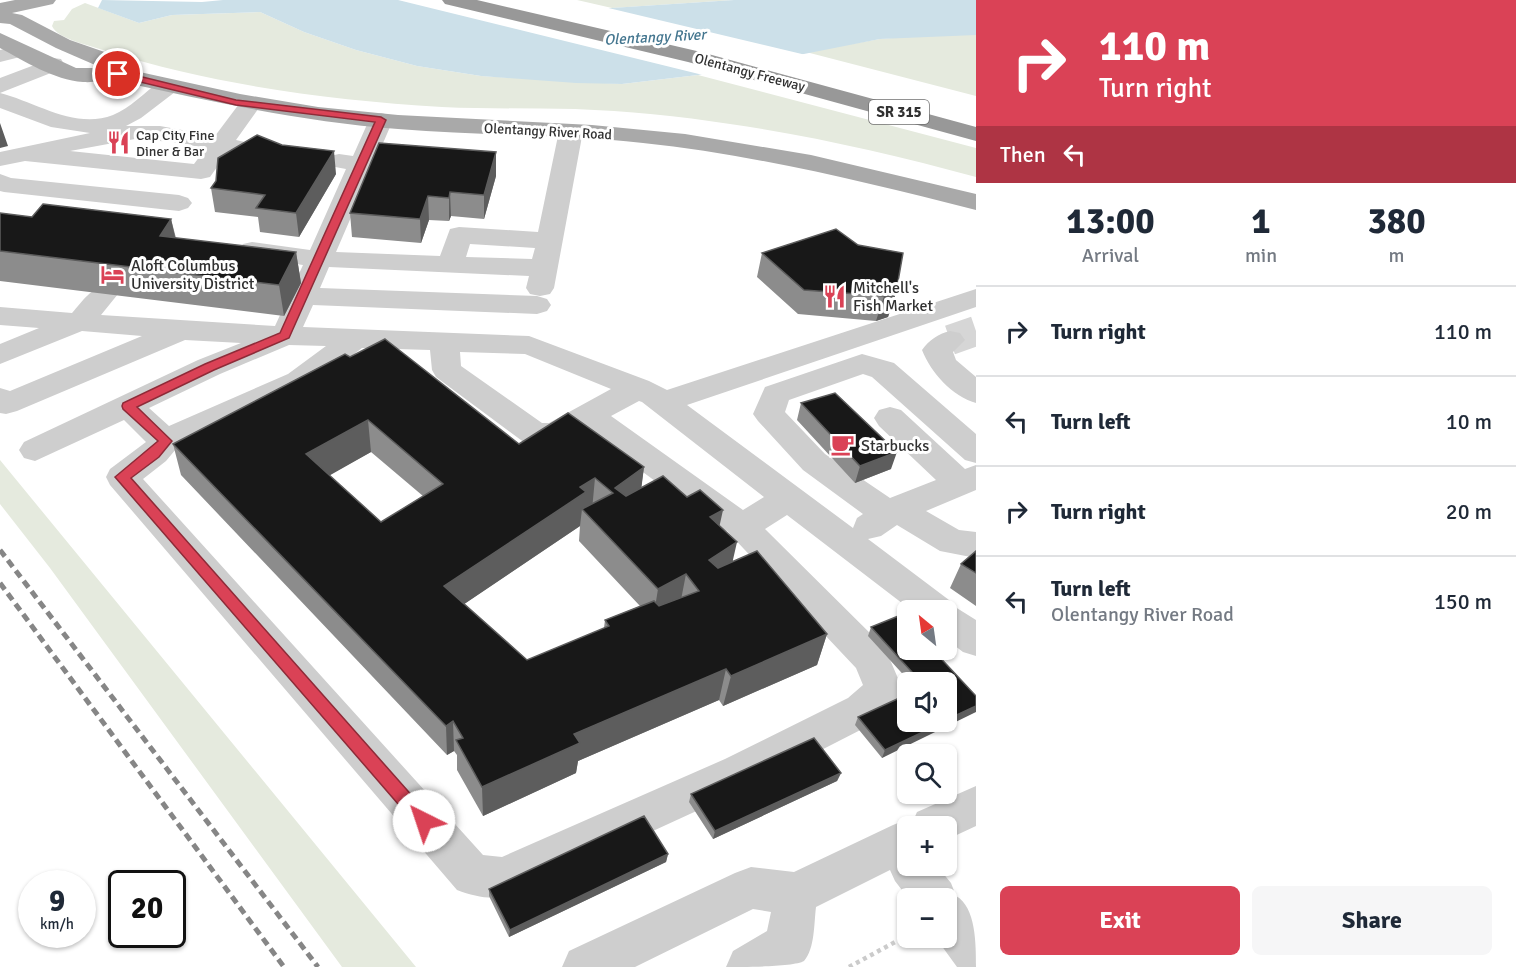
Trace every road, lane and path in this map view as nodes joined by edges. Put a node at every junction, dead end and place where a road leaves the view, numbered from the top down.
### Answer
1 (46, 0) edge
2 (452, 0) edge
3 (536, 0) edge
4 (0, 9) edge
5 (0, 17) edge
6 (617, 19) dead end
7 (0, 39) edge
8 (10, 53) edge
9 (52, 64) junction
10 (118, 74) junction
11 (0, 86) edge
12 (167, 87) junction
13 (0, 100) edge
14 (250, 105) junction
15 (381, 120) junction
16 (571, 131) junction
17 (976, 134) edge
18 (220, 145) junction
19 (267, 152) edge
20 (27, 154) junction
21 (314, 158) edge
22 (0, 159) edge
23 (361, 164) junction
24 (201, 172) junction
25 (0, 181) edge
26 (976, 202) edge
27 (549, 241) junction
28 (224, 247) edge
29 (319, 258) junction
30 (451, 264) junction
31 (544, 267) junction
32 (104, 294) dead end
33 (303, 296) junction
34 (976, 297) edge
35 (537, 305) junction
36 (0, 316) edge
37 (79, 322) junction
38 (181, 330) junction
39 (285, 336) junction
40 (356, 338) junction
41 (950, 340) dead end
42 (444, 342) junction
43 (529, 345) junction
44 (0, 355) edge
45 (974, 388) edge
46 (650, 395) junction
47 (0, 398) edge
48 (128, 406) junction
49 (588, 415) junction
50 (890, 418) dead end
51 (165, 441) junction
52 (35, 450) dead end
53 (976, 452) edge
54 (814, 462) junction
55 (968, 480) edge
56 (793, 501) junction
57 (892, 512) junction
58 (742, 527) junction
59 (847, 542) junction
60 (976, 544) edge
61 (923, 600) edge
62 (957, 626) edge
63 (976, 641) edge
64 (976, 805) edge
65 (953, 816) edge
66 (897, 856) edge
67 (796, 894) junction
68 (957, 929) edge
69 (897, 941) edge
70 (976, 954) edge
71 (602, 963) edge
72 (749, 967) edge
73 (849, 967) edge

1 - 4 main road
2 - 17 highway, Olentangy Freeway / SR 315
3 - 6 highway
5 - 10 main road, Olentangy River Road
7 - 8 main road, Olentangy River Road
8 - 9 main road, Olentangy River Road
9 - 10 main road, Olentangy River Road
9 - 11 street
10 - 12 main road, Olentangy River Road
12 - 13 street
12 - 14 main road, Olentangy River Road
14 - 15 main road, Olentangy River Road
14 - 18 street
15 - 16 main road, Olentangy River Road
15 - 23 street
16 - 26 main road, Olentangy River Road
16 - 27 street
18 - 19 street
18 - 20 street
18 - 24 street
20 - 22 street
20 - 24 street
21 - 23 street
23 - 29 street
24 - 25 street
27 - 30 street
27 - 31 street
28 - 29 street
29 - 30 street
29 - 33 street
30 - 31 street
31 - 35 street
32 - 37 street
33 - 35 street
33 - 39 street
34 - 46 street
35 - 43 street
36 - 37 street
37 - 38 street
37 - 44 street
38 - 39 street
38 - 47 street
39 - 40 street
39 - 48 street
40 - 42 street
40 - 51 street
41 - 45 street
42 - 43 street
42 - 49 street
43 - 46 street
46 - 49 street
46 - 56 street
48 - 51 street
48 - 52 street
49 - 58 street
50 - 55 street
51 - 58 street
53 - 54 street
54 - 56 street
54 - 57 street
55 - 57 street
56 - 58 street
56 - 59 street
57 - 59 street
57 - 60 street
59 - 61 street
62 - 63 street
64 - 65 street
66 - 67 street
67 - 71 street
67 - 72 street
68 - 70 street
69 - 73 path

